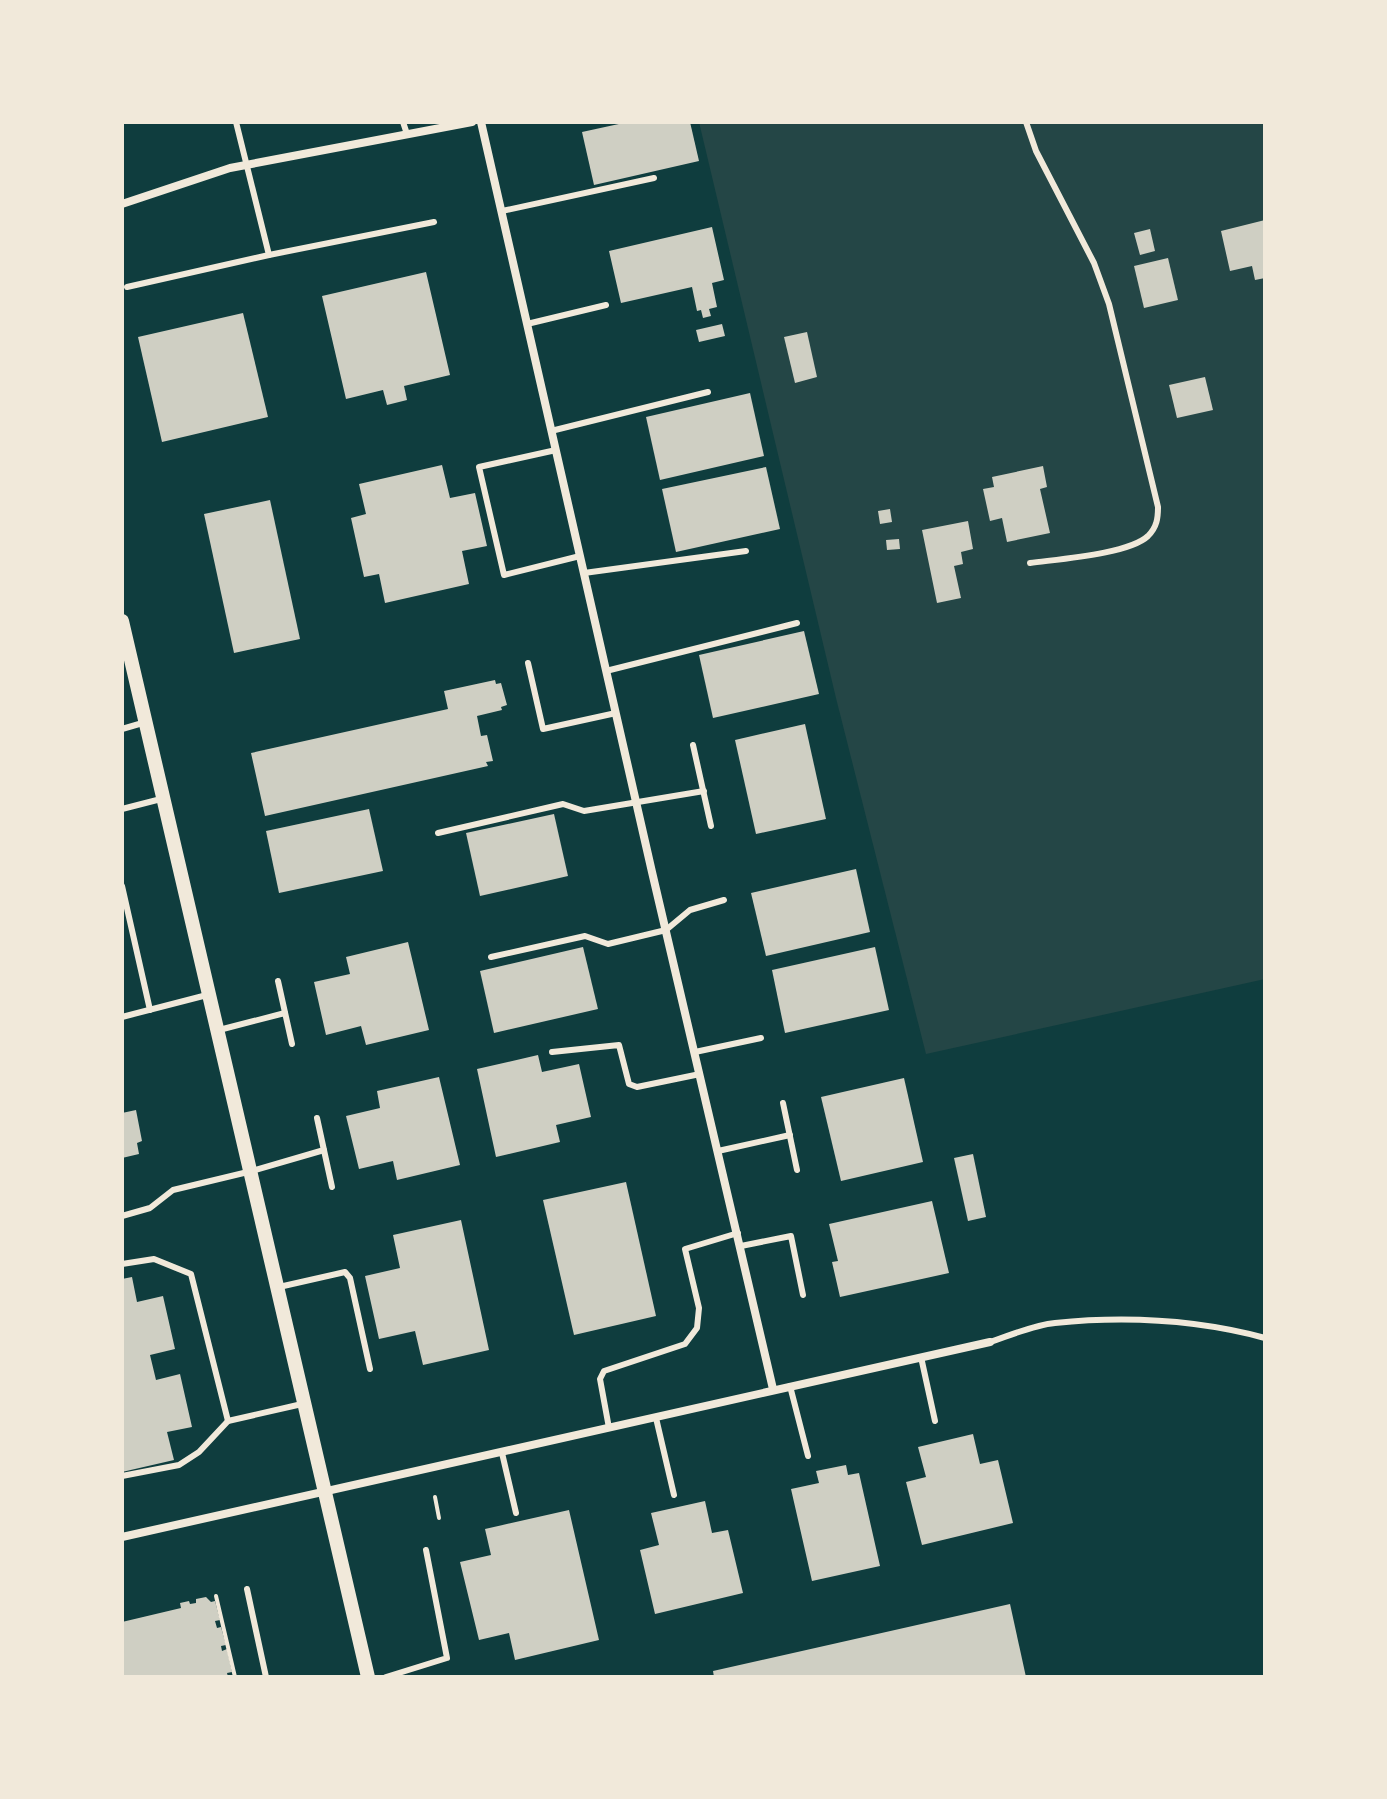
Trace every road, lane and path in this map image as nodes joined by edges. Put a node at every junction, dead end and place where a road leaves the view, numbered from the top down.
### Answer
1 (236, 122) edge
2 (403, 122) edge
3 (472, 122) edge
4 (481, 122) edge
5 (1026, 122) edge
6 (407, 134) junction
7 (245, 164) junction
8 (654, 178) dead end
9 (122, 204) edge
10 (502, 211) junction
11 (434, 222) dead end
12 (269, 255) junction
13 (127, 287) dead end
14 (606, 305) dead end
15 (527, 324) junction
16 (708, 392) dead end
17 (551, 431) junction
18 (556, 450) junction
19 (746, 551) dead end
20 (580, 556) junction
21 (1030, 563) dead end
22 (584, 573) junction
23 (122, 621) edge
24 (797, 623) dead end
25 (528, 663) dead end
26 (606, 671) junction
27 (616, 713) junction
28 (146, 722) junction
29 (122, 729) edge
30 (693, 745) dead end
31 (704, 791) junction
32 (164, 798) junction
33 (636, 803) junction
34 (122, 809) edge
35 (711, 826) dead end
36 (438, 833) dead end
37 (122, 886) edge
38 (724, 900) dead end
39 (666, 930) junction
40 (491, 957) dead end
41 (278, 981) dead end
42 (210, 994) junction
43 (150, 1010) junction
44 (285, 1013) junction
45 (122, 1017) edge
46 (219, 1030) junction
47 (761, 1038) dead end
48 (292, 1044) dead end
49 (552, 1052) dead end
50 (695, 1052) junction
51 (700, 1074) junction
52 (783, 1103) dead end
53 (317, 1118) dead end
54 (790, 1135) junction
55 (324, 1150) junction
56 (718, 1151) junction
57 (797, 1170) dead end
58 (252, 1171) junction
59 (332, 1187) dead end
60 (122, 1216) edge
61 (738, 1233) junction
62 (741, 1246) junction
63 (122, 1264) edge
64 (279, 1287) junction
65 (803, 1295) dead end
66 (1265, 1338) edge
67 (990, 1342) joint
68 (921, 1357) junction
69 (370, 1369) dead end
70 (790, 1386) junction
71 (773, 1389) junction
72 (305, 1403) junction
73 (656, 1418) junction
74 (228, 1421) junction
75 (935, 1421) dead end
76 (609, 1429) junction
77 (502, 1453) junction
78 (808, 1456) dead end
79 (122, 1476) edge
80 (323, 1492) junction
81 (674, 1495) dead end
82 (435, 1497) dead end
83 (516, 1513) dead end
84 (439, 1518) dead end
85 (122, 1537) edge
86 (426, 1550) dead end
87 (247, 1589) dead end
88 (216, 1596) dead end
89 (235, 1677) edge
90 (266, 1677) edge
91 (368, 1677) edge
92 (386, 1677) edge

1 - 7 lane
2 - 6 lane
3 - 6 street
4 - 10 street
5 - 21 lane
6 - 7 street
7 - 9 street
7 - 12 lane
8 - 10 lane
10 - 15 street
11 - 12 lane
12 - 13 lane
14 - 15 lane
15 - 17 street
16 - 17 lane
17 - 18 street
18 - 20 street
18 - 20 lane
19 - 22 lane
20 - 22 street
22 - 26 street
23 - 28 street
24 - 26 lane
25 - 27 lane
26 - 27 street
27 - 33 street
28 - 29 lane
28 - 32 street
30 - 31 lane
31 - 33 lane
31 - 35 lane
32 - 34 lane
32 - 42 street
33 - 36 lane
33 - 39 street
37 - 43 lane
38 - 39 lane
39 - 40 lane
39 - 50 street
41 - 44 lane
42 - 43 lane
42 - 46 street
43 - 45 lane
44 - 46 lane
44 - 48 lane
46 - 58 street
47 - 50 lane
49 - 51 lane
50 - 51 street
51 - 56 street
52 - 54 lane
53 - 55 lane
54 - 56 lane
54 - 57 lane
55 - 58 lane
55 - 59 lane
56 - 61 street
58 - 60 lane
58 - 64 street
61 - 62 street
61 - 76 lane
62 - 65 lane
62 - 71 street
63 - 74 lane
64 - 69 lane
64 - 72 street
66 - 67 lane
67 - 68 street
68 - 70 street
68 - 75 lane
70 - 71 street
70 - 78 lane
71 - 73 street
72 - 74 lane
72 - 80 street
73 - 76 street
73 - 81 lane
74 - 79 lane
76 - 77 street
77 - 80 street
77 - 83 lane
80 - 85 street
80 - 91 street
82 - 84 path
86 - 92 lane
87 - 90 lane
88 - 89 path

